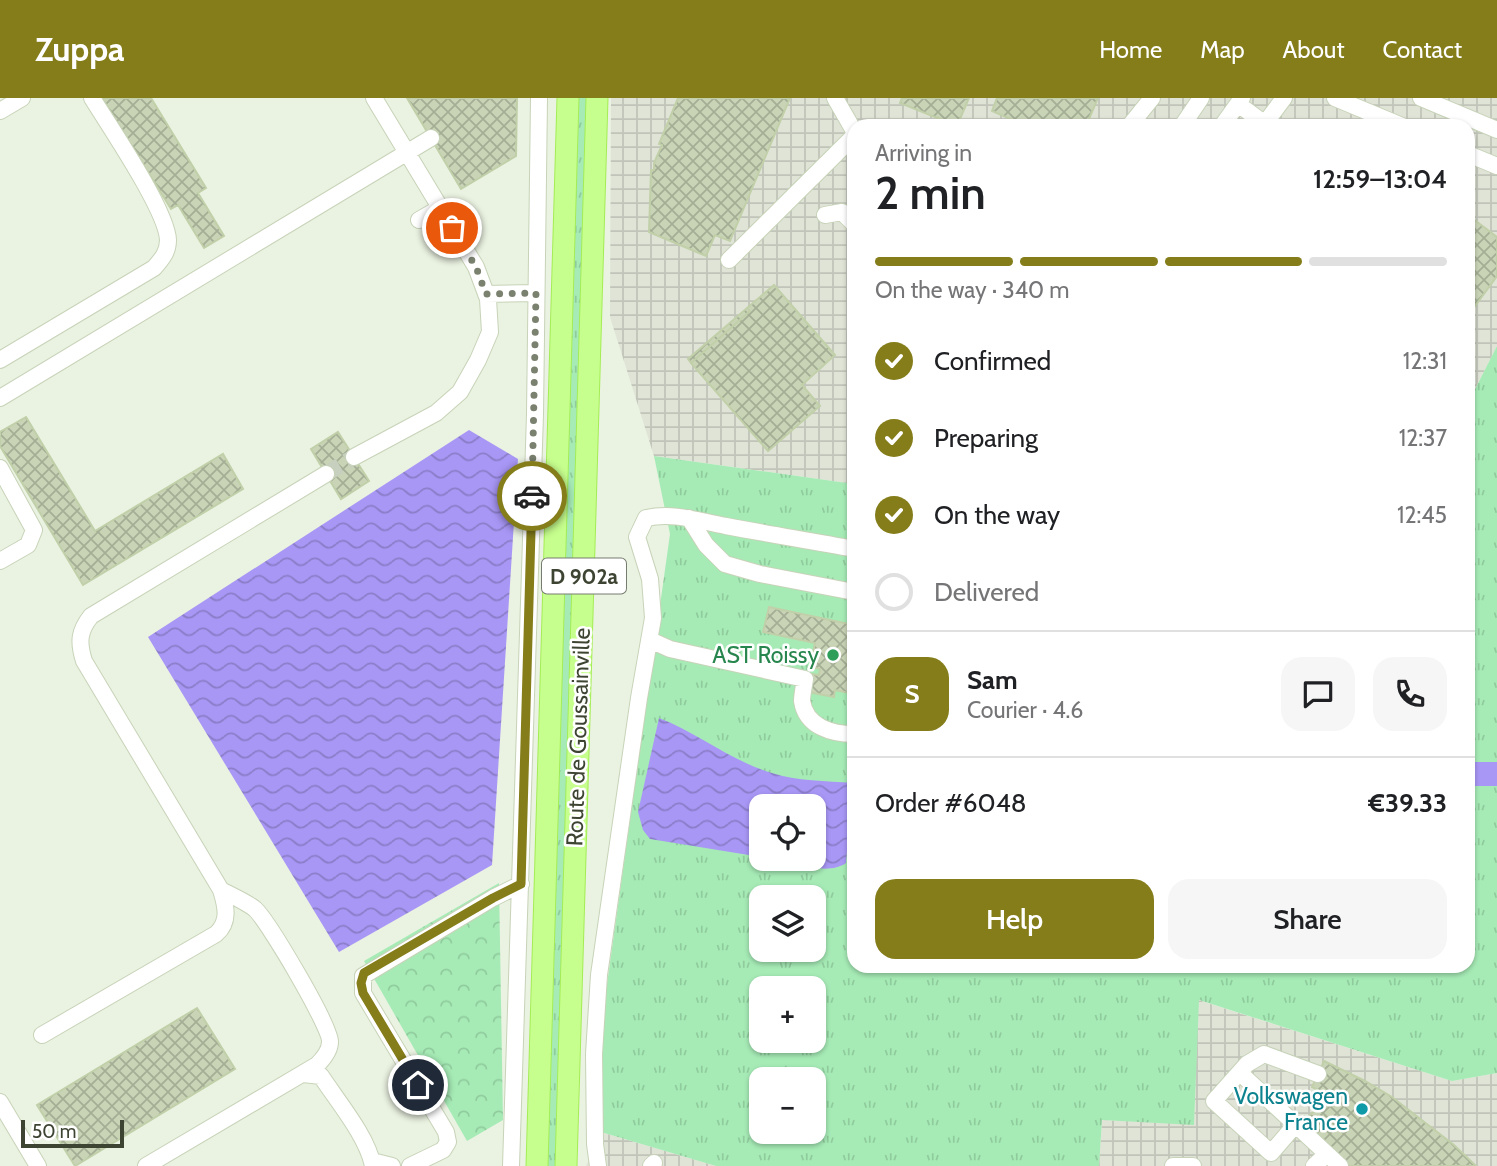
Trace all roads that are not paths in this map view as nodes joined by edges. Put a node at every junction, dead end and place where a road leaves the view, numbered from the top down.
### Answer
1 (22, 98) edge
2 (92, 98) edge
3 (374, 98) edge
4 (539, 98) edge
5 (568, 98) edge
6 (597, 98) edge
7 (835, 98) edge
8 (1152, 98) edge
9 (1201, 98) edge
10 (1284, 98) edge
11 (1335, 98) edge
12 (1421, 98) edge
13 (1240, 101) edge
14 (0, 111) edge
15 (1136, 119) edge
16 (1187, 119) edge
17 (1227, 119) edge
18 (1258, 119) edge
19 (1268, 119) edge
20 (1385, 119) edge
21 (1471, 119) edge
22 (847, 120) edge
23 (1475, 121) edge
24 (1497, 130) edge
25 (430, 138) dead end
26 (847, 140) edge
27 (408, 153) junction
28 (1475, 156) edge
29 (1497, 166) edge
30 (440, 208) junction
31 (825, 215) dead end
32 (847, 217) edge
33 (419, 220) dead end
34 (729, 260) dead end
35 (536, 293) junction
36 (486, 294) junction
37 (0, 360) edge
38 (0, 398) edge
39 (355, 457) tunnel mouth
40 (0, 468) edge
41 (326, 474) tunnel mouth
42 (689, 518) junction
43 (847, 548) edge
44 (0, 561) edge
45 (847, 591) edge
46 (650, 640) junction
47 (847, 734) edge
48 (521, 884) junction
49 (221, 890) junction
50 (42, 1035) dead end
51 (1240, 1073) junction
52 (303, 1074) junction
53 (1318, 1074) dead end
54 (0, 1102) edge
55 (1296, 1124) junction
56 (1327, 1154) junction
57 (372, 1164) edge
58 (38, 1166) edge
59 (146, 1166) edge
60 (392, 1166) edge
61 (410, 1166) edge
62 (511, 1166) edge
63 (537, 1166) edge
64 (566, 1166) edge
65 (598, 1166) edge
66 (1173, 1166) edge
67 (1193, 1166) edge
68 (1314, 1166) edge
69 (1339, 1166) edge

1 - 14 street
2 - 37 street
3 - 27 street
4 - 35 street
5 - 63 main road, Route de Goussainville / D 902a
6 - 64 main road, Route de Goussainville / D 902a
7 - 22 street
8 - 15 street
9 - 16 street
10 - 19 street
11 - 20 street
12 - 21 street
13 - 17 street
13 - 18 street
23 - 24 street
25 - 27 street
26 - 34 street
27 - 30 street
27 - 38 street
28 - 29 street
30 - 33 street
30 - 36 street
31 - 32 street
35 - 36 street
35 - 48 street
36 - 39 street
40 - 44 street
41 - 49 street
42 - 43 street
42 - 45 street
42 - 46 street
46 - 47 street
46 - 65 street
48 - 61 street
48 - 62 street
49 - 50 street
49 - 52 street
51 - 53 street
51 - 55 street
51 - 55 street
52 - 57 street
52 - 59 street
54 - 58 street
55 - 56 street
56 - 68 street
56 - 69 street
57 - 60 street
66 - 67 street

